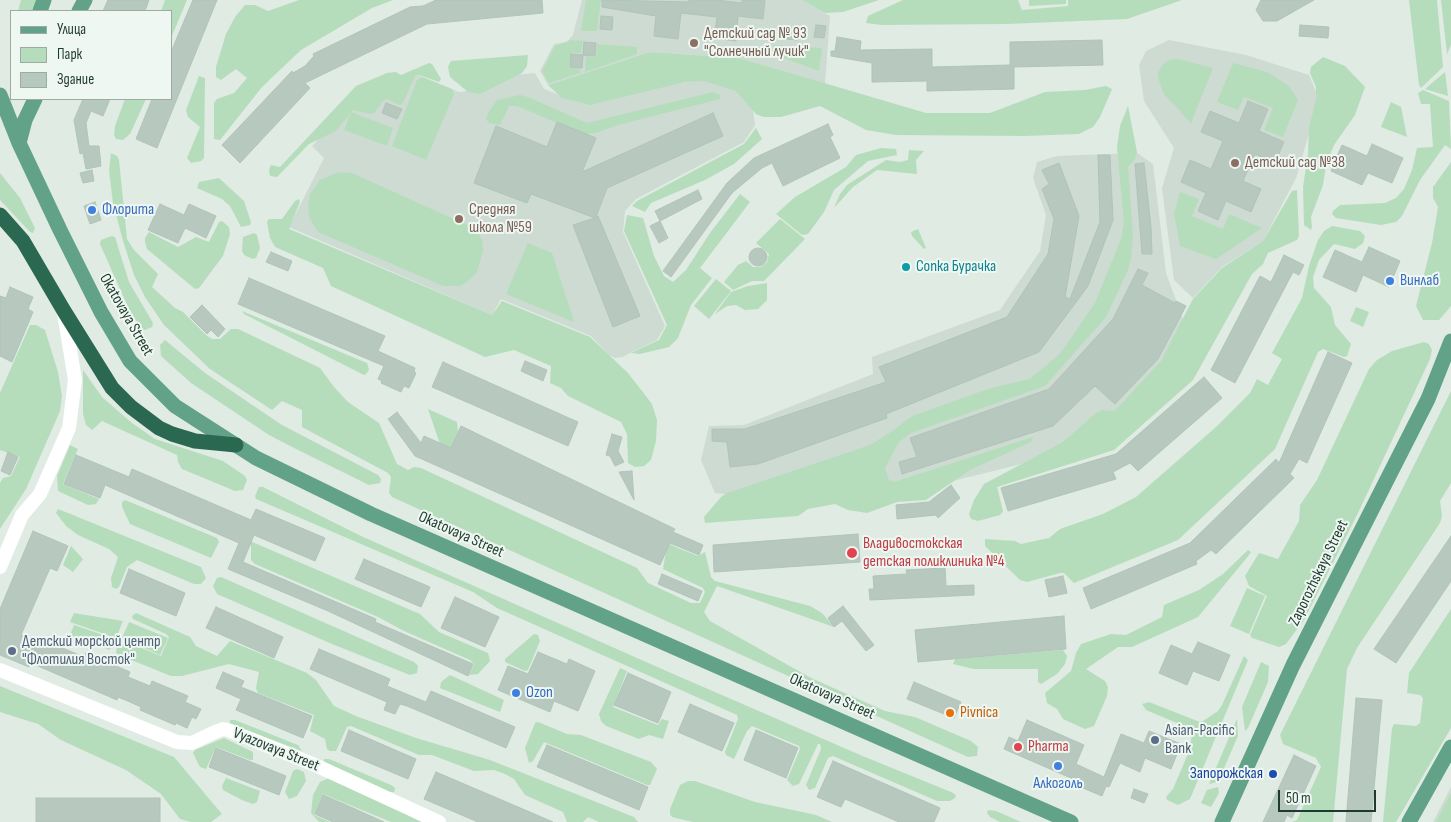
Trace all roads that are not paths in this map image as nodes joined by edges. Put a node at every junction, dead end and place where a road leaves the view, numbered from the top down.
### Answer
1 (0, 95) edge
2 (24, 100) edge
3 (35, 100) edge
4 (25, 120) junction
5 (19, 143) junction
6 (0, 215) edge
7 (64, 311) junction
8 (1451, 341) edge
9 (236, 445) junction
10 (0, 567) edge
11 (0, 670) edge
12 (1451, 747) edge
13 (439, 822) edge
14 (1071, 822) edge
15 (1222, 822) edge
16 (1409, 822) edge

1 - 5 main road, Okatovaya Street
2 - 4 main road
3 - 4 main road
4 - 5 main road
5 - 9 main road, Okatovaya Street
6 - 7 highway
7 - 9 highway
7 - 10 street
8 - 15 main road, Zaporozhskaya Street
9 - 14 main road, Okatovaya Street
11 - 13 street, Vyazovaya Street
12 - 16 main road

